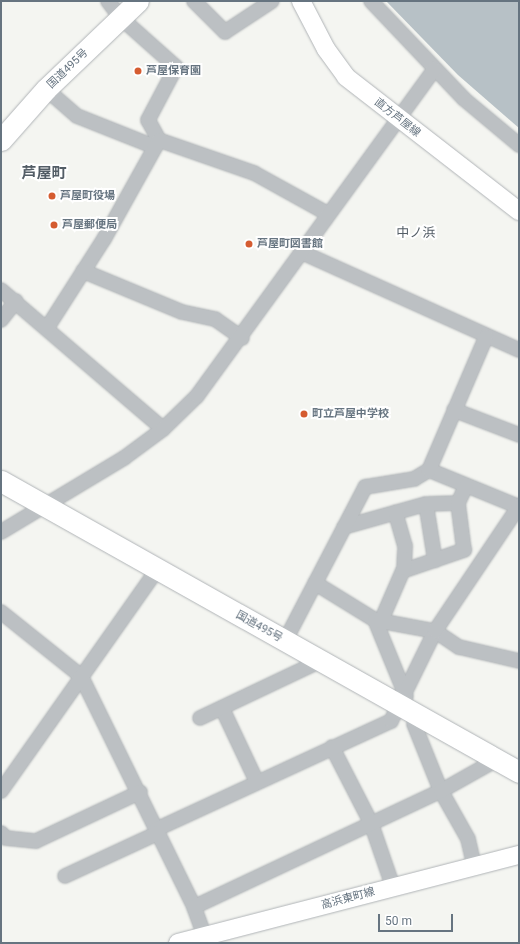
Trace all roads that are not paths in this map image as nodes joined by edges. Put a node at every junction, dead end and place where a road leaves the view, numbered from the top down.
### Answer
1 (108, 1) edge
2 (138, 1) edge
3 (194, 1) edge
4 (272, 1) edge
5 (301, 1) edge
6 (371, 1) edge
7 (121, 18) junction
8 (435, 68) junction
9 (46, 89) junction
10 (396, 118) junction
11 (1, 140) edge
12 (157, 143) junction
13 (519, 145) edge
14 (519, 211) edge
15 (328, 214) junction
16 (301, 252) junction
17 (83, 271) junction
18 (1, 290) edge
19 (16, 302) junction
20 (1, 320) edge
21 (47, 328) junction
22 (486, 337) junction
23 (242, 338) junction
24 (519, 350) edge
25 (454, 410) junction
26 (163, 429) junction
27 (519, 435) edge
28 (429, 470) junction
29 (1, 481) edge
30 (466, 486) junction
31 (458, 503) junction
32 (426, 504) junction
33 (46, 505) junction
34 (519, 507) edge
35 (395, 512) junction
36 (344, 527) junction
37 (1, 532) edge
38 (435, 560) junction
39 (156, 570) junction
40 (403, 571) junction
41 (315, 583) junction
42 (1, 612) edge
43 (378, 620) junction
44 (435, 631) junction
45 (285, 641) junction
46 (320, 661) junction
47 (519, 661) edge
48 (81, 676) junction
49 (403, 701) junction
50 (222, 708) junction
51 (419, 716) junction
52 (200, 718) dead end
53 (332, 747) junction
54 (496, 760) junction
55 (519, 772) edge
56 (257, 782) junction
57 (1, 791) edge
58 (441, 791) junction
59 (140, 792) junction
60 (371, 823) junction
61 (158, 831) junction
62 (1, 833) edge
63 (519, 855) edge
64 (474, 866) junction
65 (65, 876) dead end
66 (393, 888) junction
67 (194, 907) junction
68 (205, 937) junction
69 (178, 943) edge

1 - 7 street
2 - 7 highway, 国道495号
3 - 4 street
5 - 10 main road, 直方芦屋線
6 - 8 street
7 - 9 highway, 国道495号
7 - 12 street
8 - 10 street
8 - 13 street
9 - 11 highway, 国道495号
9 - 12 street
10 - 14 main road, 直方芦屋線
10 - 15 street
12 - 15 street
12 - 17 street
15 - 16 street
16 - 22 street
16 - 23 street
17 - 21 street
17 - 23 street
18 - 19 street
19 - 20 street
19 - 21 street
21 - 26 street
22 - 24 street
22 - 25 street
23 - 26 street
25 - 27 street
25 - 28 street
26 - 33 street
28 - 30 street
28 - 36 street
29 - 33 highway, 国道495号
30 - 31 street
30 - 34 street
31 - 32 street
31 - 38 street
32 - 35 street
32 - 38 street
33 - 37 street
33 - 39 highway, 国道495号
34 - 44 street
35 - 36 street
35 - 40 street
36 - 41 street
38 - 40 street
39 - 45 highway, 国道495号
39 - 48 street
40 - 43 street
41 - 43 street
41 - 45 street
42 - 48 street
43 - 44 street
43 - 49 street
44 - 47 street
44 - 49 street
45 - 46 highway, 国道495号
46 - 49 highway, 国道495号
46 - 50 street
48 - 57 street
48 - 59 street
49 - 51 highway, 国道495号
49 - 53 street
50 - 52 street
50 - 56 street
51 - 54 highway, 国道495号
51 - 58 street
53 - 56 street
53 - 60 street
54 - 55 highway, 国道495号
54 - 58 street
56 - 61 street
58 - 60 street
58 - 64 street
59 - 61 street
59 - 62 street
60 - 66 street
60 - 67 street
61 - 65 street
61 - 67 street
63 - 64 main road, 高浜東町線
64 - 66 main road, 高浜東町線
66 - 68 main road, 高浜東町線
67 - 68 street
68 - 69 main road, 高浜東町線

